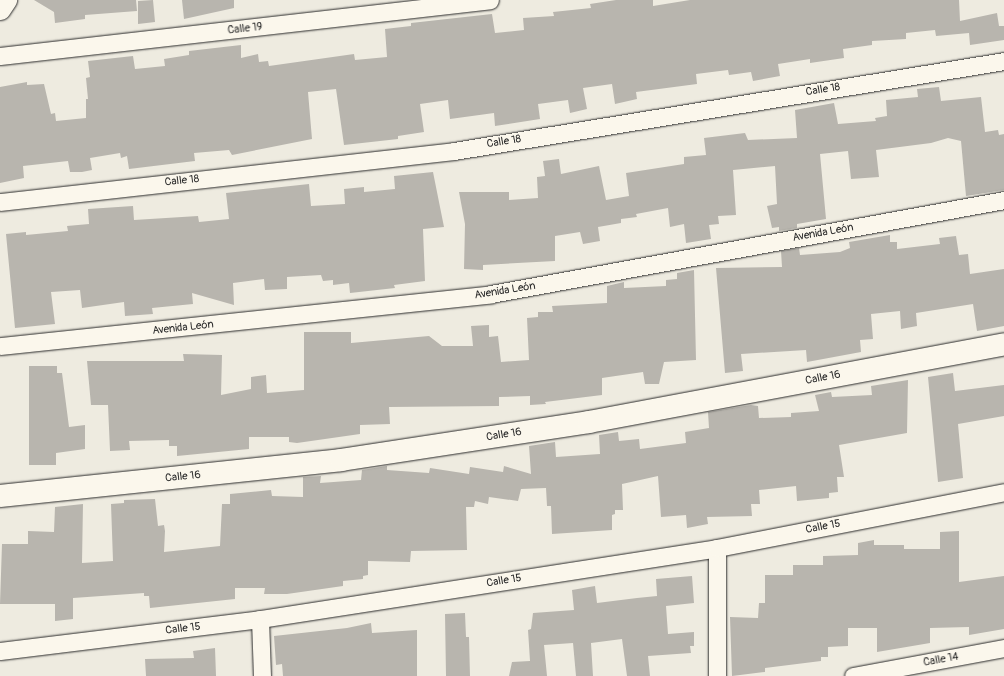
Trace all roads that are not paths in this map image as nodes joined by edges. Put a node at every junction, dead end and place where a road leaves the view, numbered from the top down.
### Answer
1 (6, 0) edge
2 (490, 0) edge
3 (0, 9) edge
4 (0, 56) edge
5 (1004, 61) edge
6 (1004, 200) edge
7 (0, 202) edge
8 (1004, 344) edge
9 (0, 346) edge
10 (1004, 492) edge
11 (0, 496) edge
12 (717, 548) junction
13 (260, 619) junction
14 (1004, 648) edge
15 (0, 651) edge
16 (262, 676) edge
17 (717, 676) edge
18 (853, 676) edge

1 - 3 street
2 - 4 street, Calle 19
5 - 7 street, Calle 18
6 - 9 street, Avenida León
8 - 11 street, Calle 16
10 - 12 street, Calle 15
12 - 13 street, Calle 15
12 - 17 street
13 - 15 street, Calle 15
13 - 16 street
14 - 18 street, Calle 14

